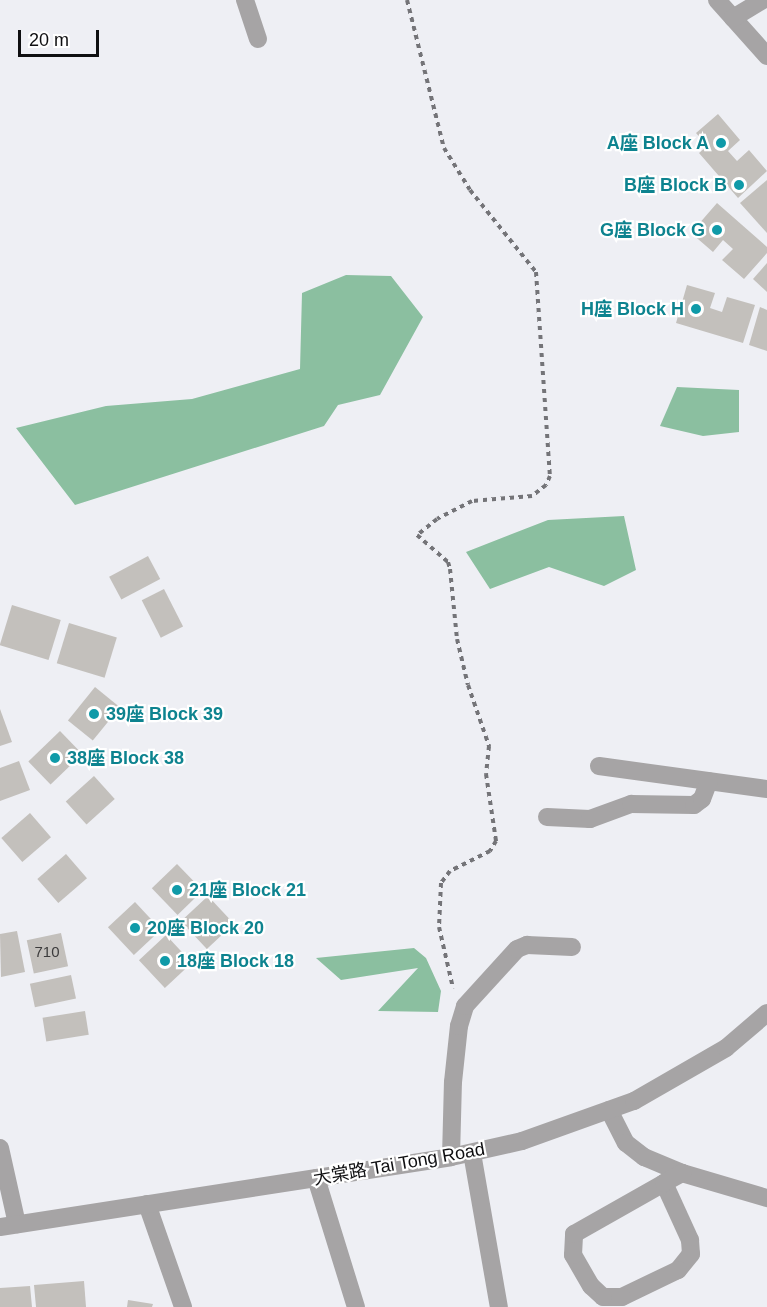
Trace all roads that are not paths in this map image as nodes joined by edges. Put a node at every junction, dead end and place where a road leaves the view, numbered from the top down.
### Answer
1 (717, 0) edge
2 (763, 0) edge
3 (248, 1) edge
4 (733, 18) junction
5 (258, 39) dead end
6 (767, 56) edge
7 (599, 766) dead end
8 (709, 781) junction
9 (767, 789) edge
10 (547, 817) dead end
11 (572, 947) dead end
12 (767, 1013) edge
13 (609, 1110) junction
14 (0, 1148) edge
15 (472, 1152) junction
16 (452, 1157) junction
17 (682, 1173) junction
18 (316, 1178) junction
19 (664, 1183) junction
20 (767, 1198) edge
21 (147, 1204) junction
22 (8, 1226) edge
23 (183, 1307) edge
24 (356, 1307) edge
25 (499, 1307) edge

1 - 4 street
2 - 4 street
3 - 5 street
4 - 6 street
7 - 8 street
8 - 9 street
8 - 10 street
11 - 16 street
12 - 13 street, 大棠路 Tai Tong Road
13 - 15 street, 大棠路 Tai Tong Road
13 - 17 street
14 - 22 street
15 - 16 street, 大棠路 Tai Tong Road
15 - 25 street
16 - 18 street, 大棠路 Tai Tong Road
17 - 19 street
17 - 20 street
18 - 21 street, 大棠路 Tai Tong Road
18 - 24 street
19 - 19 street
21 - 22 street, 大棠路 Tai Tong Road
21 - 23 street

